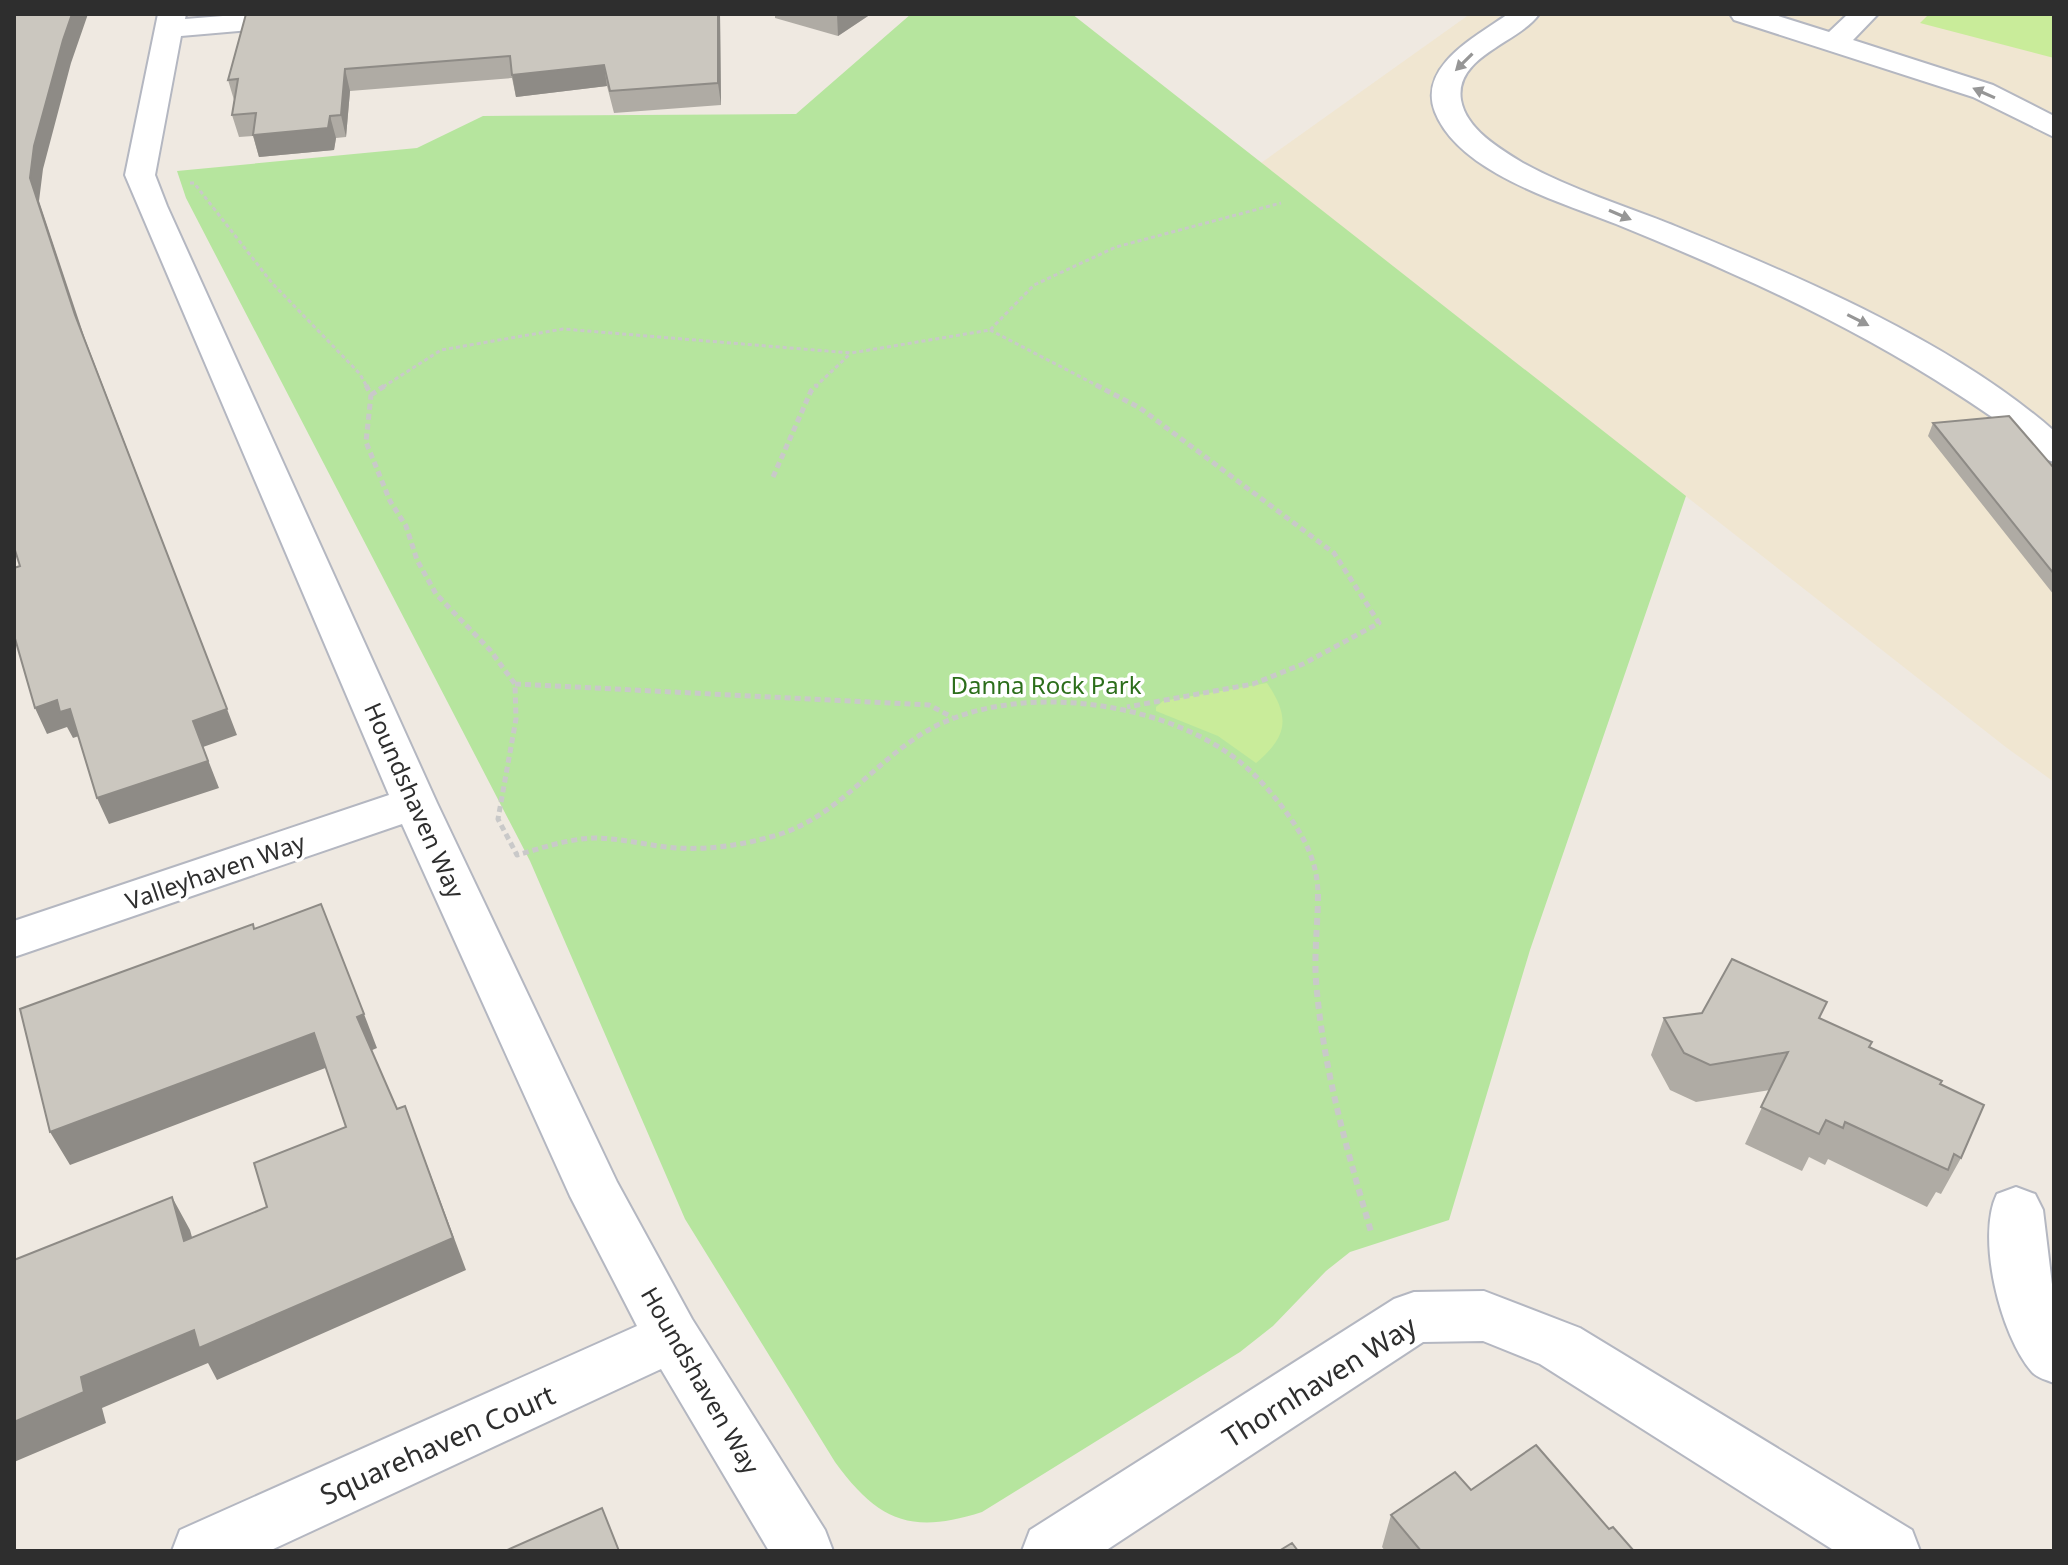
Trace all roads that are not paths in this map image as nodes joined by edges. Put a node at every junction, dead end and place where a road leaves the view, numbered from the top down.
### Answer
1 (345, 14) edge
2 (1525, 14) edge
3 (1744, 14) edge
4 (1864, 14) edge
5 (170, 22) edge
6 (1834, 43) junction
7 (2054, 128) edge
8 (2054, 451) edge
9 (415, 803) junction
10 (14, 939) edge
11 (2016, 1210) dead end
12 (672, 1337) junction
13 (2054, 1357) edge
14 (202, 1551) edge
15 (803, 1551) edge
16 (1052, 1551) edge
17 (1890, 1551) edge

1 - 5 street
2 -> 8 street
3 - 6 street
4 - 6 street
5 - 9 street, Houndshaven Way
7 -> 6 street
9 - 10 street, Valleyhaven Way
9 - 12 street, Houndshaven Way
11 - 13 street
12 - 14 street, Squarehaven Court
12 - 15 street, Houndshaven Way
16 - 17 street, Thornhaven Way

